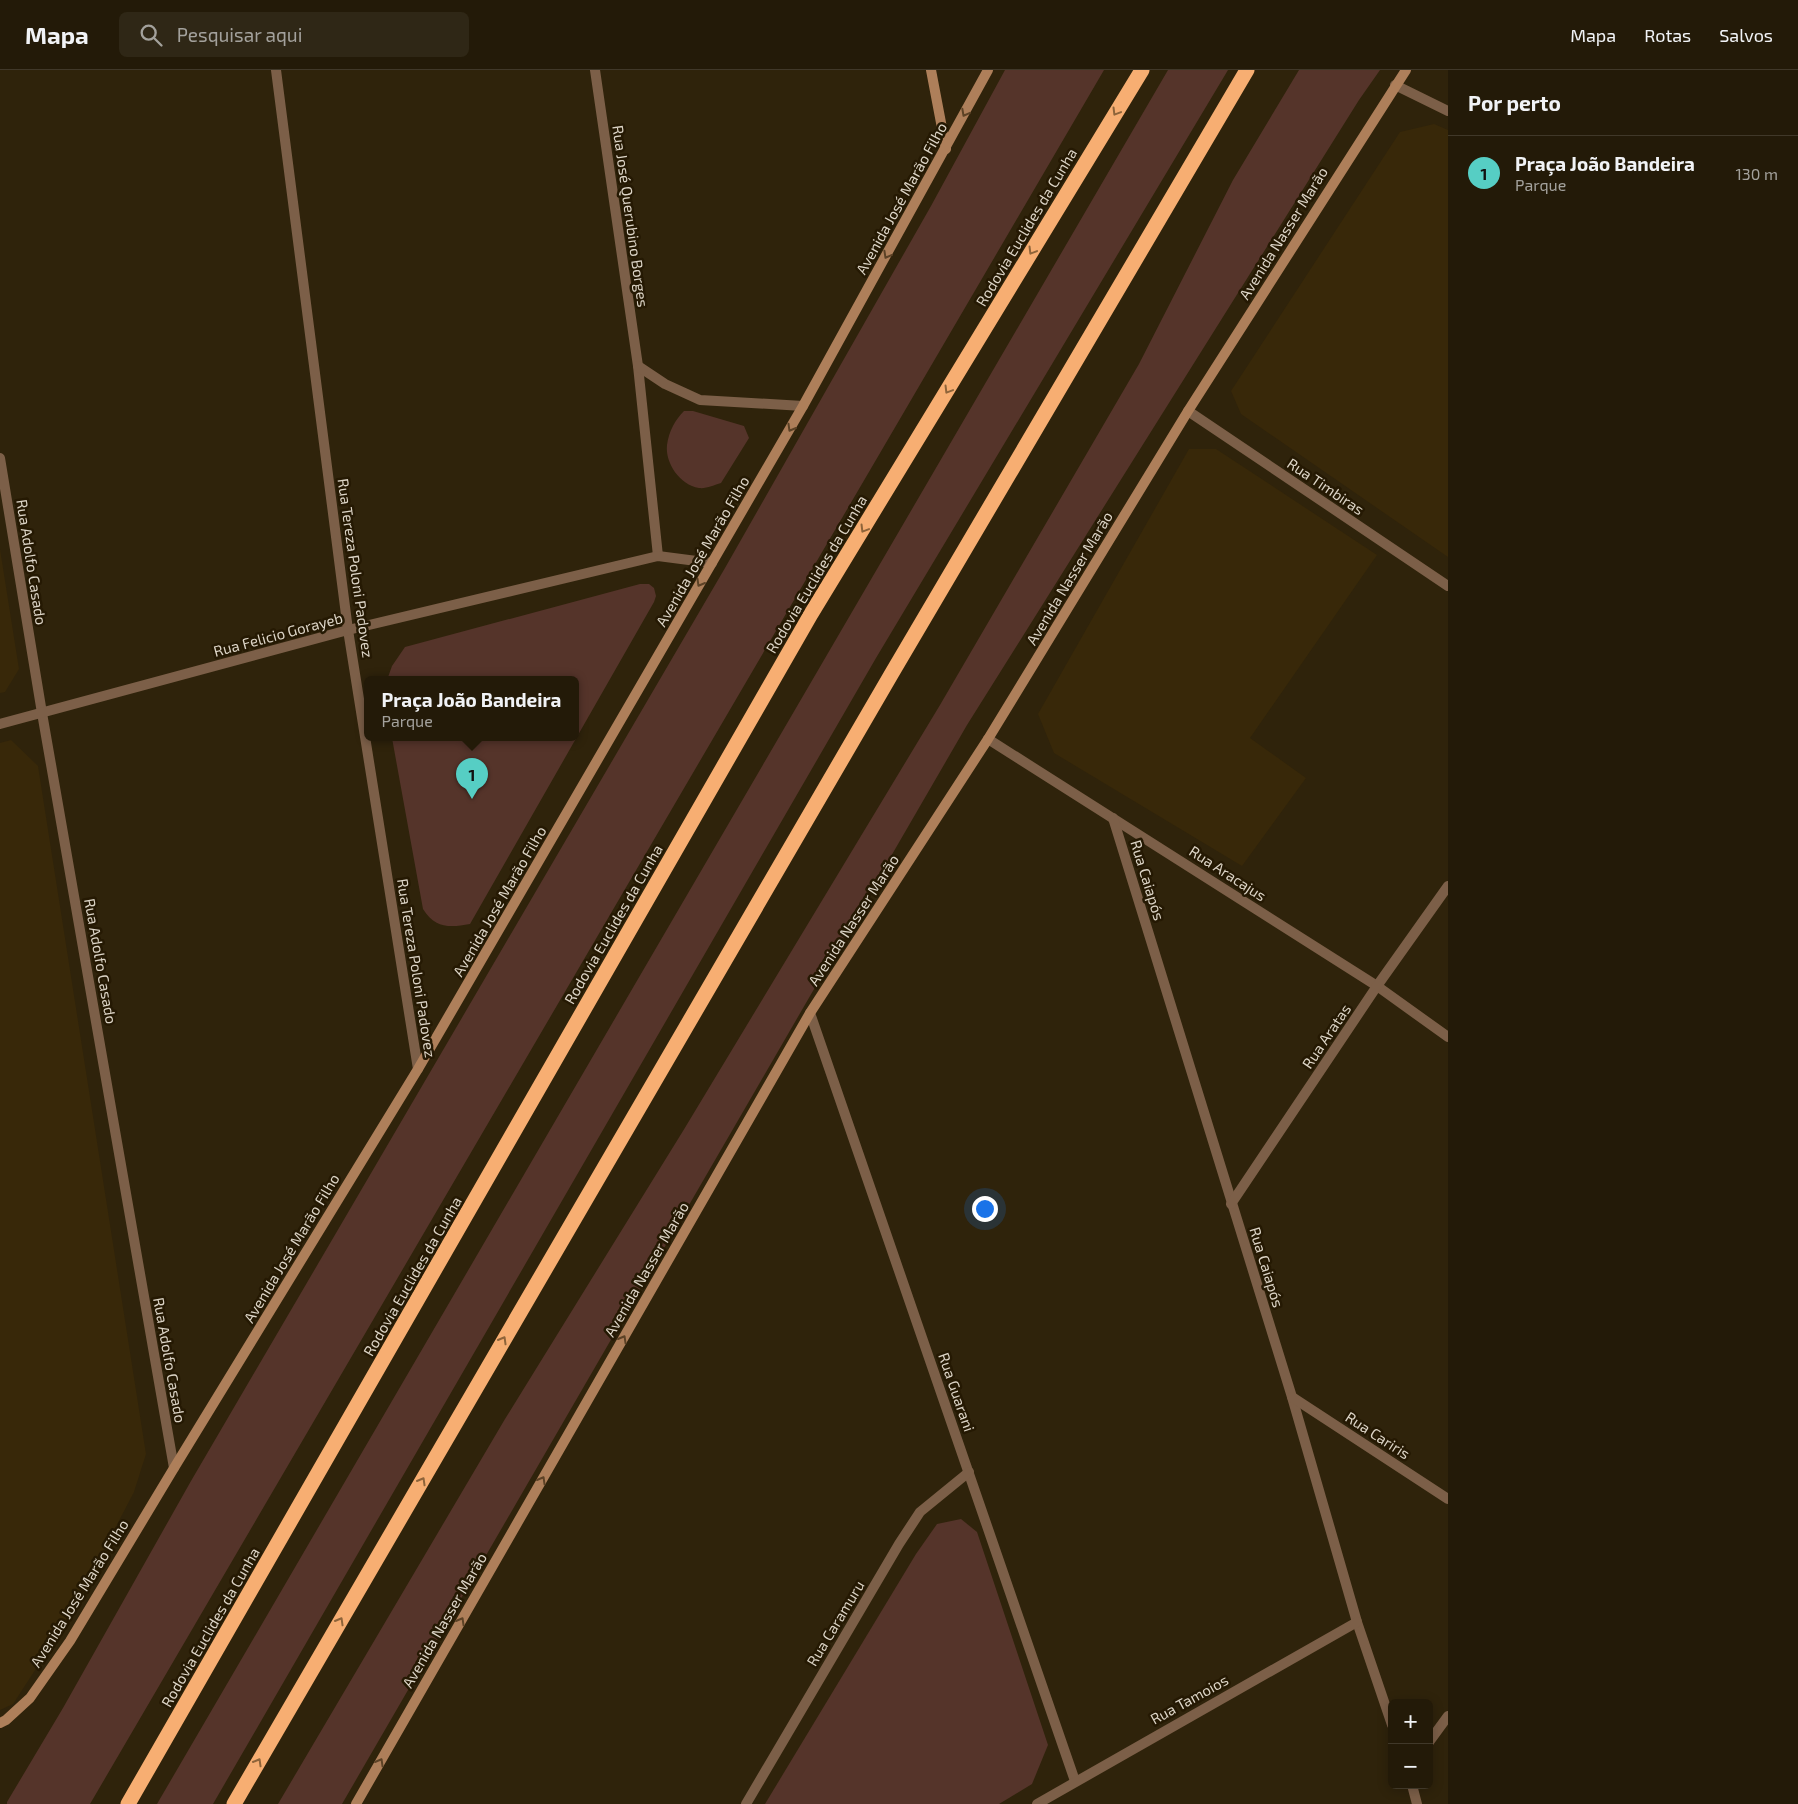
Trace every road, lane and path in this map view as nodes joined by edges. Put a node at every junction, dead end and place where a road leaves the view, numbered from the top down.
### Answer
1 (276, 70) edge
2 (595, 70) edge
3 (931, 70) edge
4 (988, 70) edge
5 (1142, 70) edge
6 (1247, 70) edge
7 (1406, 70) edge
8 (1395, 85) junction
9 (1448, 111) edge
10 (946, 149) junction
11 (638, 366) junction
12 (804, 406) junction
13 (1188, 411) junction
14 (0, 458) edge
15 (658, 556) junction
16 (712, 563) junction
17 (1448, 586) edge
18 (348, 630) junction
19 (42, 713) junction
20 (0, 724) edge
21 (364, 730) edge
22 (988, 739) junction
23 (366, 741) edge
24 (1113, 818) junction
25 (1448, 886) edge
26 (1377, 986) junction
27 (810, 1013) junction
28 (1448, 1037) edge
29 (418, 1069) junction
30 (1231, 1204) junction
31 (1292, 1397) junction
32 (174, 1468) junction
33 (970, 1472) junction
34 (1448, 1499) edge
35 (1357, 1622) junction
36 (1388, 1713) edge
37 (1448, 1716) edge
38 (0, 1723) edge
39 (1433, 1737) edge
40 (1075, 1781) junction
41 (1413, 1789) edge
42 (128, 1804) edge
43 (234, 1804) edge
44 (356, 1804) edge
45 (746, 1804) edge
46 (1037, 1804) edge
47 (1418, 1804) edge

1 - 18 street, Rua Tereza Poloni Padovez
2 - 11 street, Rua José Querubino Borges
3 - 10 main road
4 -> 10 main road, Avenida José Marão Filho
5 -> 42 highway, Rodovia Euclides da Cunha
43 -> 6 highway
7 - 8 main road, Avenida Nasser Marão
8 - 9 street
8 - 13 main road, Avenida Nasser Marão
10 -> 12 main road, Avenida José Marão Filho
11 - 12 street
11 - 15 street, Rua José Querubino Borges
12 -> 16 main road, Avenida José Marão Filho
13 - 17 street, Rua Timbiras
13 - 22 main road, Avenida Nasser Marão
14 - 19 street, Rua Adolfo Casado
15 - 16 street, Rua Felicio Gorayeb
15 - 18 street, Rua Felicio Gorayeb
16 -> 29 main road, Avenida José Marão Filho
18 - 19 street, Rua Felicio Gorayeb
18 - 21 street, Rua Tereza Poloni Padovez
19 - 20 street, Rua Felicio Gorayeb
19 - 32 street, Rua Adolfo Casado
22 - 24 street, Rua Aracajus
22 - 27 main road, Avenida Nasser Marão
23 - 29 street, Rua Tereza Poloni Padovez
24 - 26 street, Rua Aracajus
24 - 30 street, Rua Caiapós
25 - 26 street, Rua Aratas
26 - 28 street, Rua Aracajus
26 - 30 street, Rua Aratas
27 - 33 street, Rua Guarani
44 -> 27 main road, Avenida Nasser Marão
29 - 32 main road, Avenida José Marão Filho
30 - 31 street, Rua Caiapós
31 - 34 street, Rua Cariris
31 - 35 street, Rua Caiapós
32 - 38 main road, Avenida José Marão Filho
33 - 40 street, Rua Guarani
33 - 45 street, Rua Caramuru
35 - 36 street, Rua Caiapós
35 - 40 street, Rua Tamoios
37 - 39 street
40 - 46 street, Rua Tamoios
41 - 47 street

